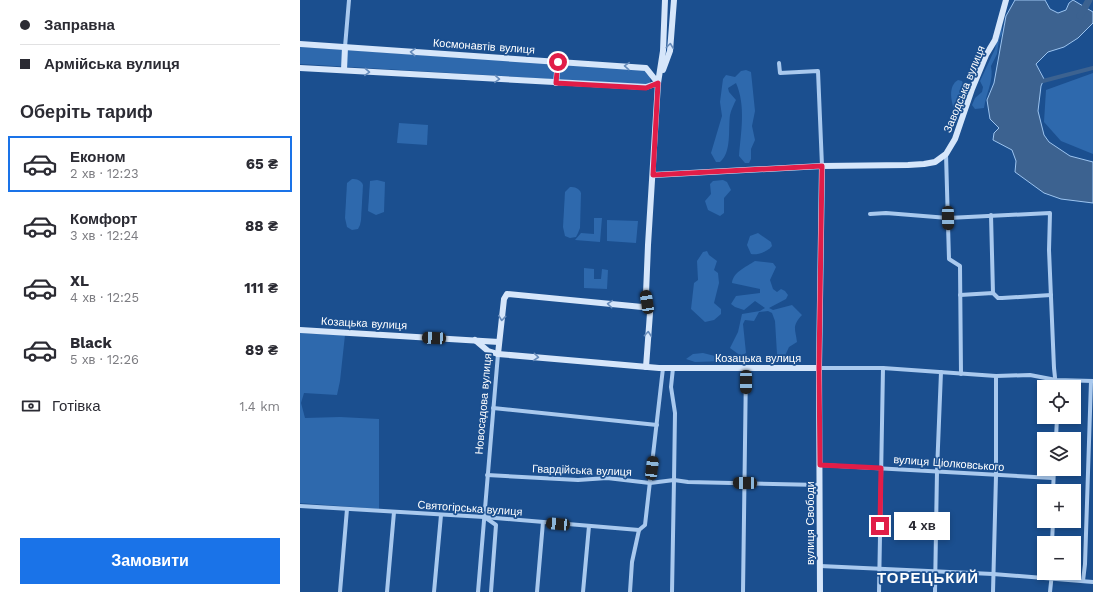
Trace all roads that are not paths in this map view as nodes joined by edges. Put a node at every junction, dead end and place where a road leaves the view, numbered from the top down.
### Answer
1 (349, 0) edge
2 (665, 0) edge
3 (674, 0) edge
4 (1006, 0) edge
5 (300, 44) edge
6 (345, 47) junction
7 (558, 62) junction
8 (779, 63) dead end
9 (300, 68) edge
10 (344, 70) junction
11 (556, 83) junction
12 (658, 83) junction
13 (946, 154) junction
14 (822, 166) junction
15 (653, 175) junction
16 (870, 214) dead end
17 (991, 216) junction
18 (948, 218) junction
19 (993, 293) junction
20 (960, 295) junction
21 (1051, 295) junction
22 (647, 302) junction
23 (300, 330) edge
24 (475, 340) junction
25 (499, 342) junction
26 (498, 354) junction
27 (646, 367) junction
28 (663, 368) junction
29 (673, 368) junction
30 (746, 368) junction
31 (819, 368) junction
32 (883, 368) junction
33 (941, 372) junction
34 (961, 374) junction
35 (996, 376) junction
36 (1056, 380) joint
37 (1081, 381) edge
38 (1092, 381) edge
39 (493, 408) junction
40 (657, 425) junction
41 (820, 465) junction
42 (881, 468) junction
43 (937, 471) junction
44 (487, 475) junction
45 (996, 476) junction
46 (1053, 478) joint
47 (674, 480) junction
48 (650, 483) junction
49 (745, 483) junction
50 (1053, 484) edge
51 (820, 485) junction
52 (300, 506) edge
53 (347, 509) junction
54 (394, 512) junction
55 (441, 515) junction
56 (484, 517) junction
57 (543, 522) junction
58 (589, 526) junction
59 (639, 530) junction
60 (820, 566) junction
61 (879, 569) junction
62 (934, 572) junction
63 (993, 574) junction
64 (1037, 575) edge
65 (1051, 580) edge
66 (1078, 580) edge
67 (1083, 581) junction
68 (1093, 582) edge
69 (340, 592) edge
70 (387, 592) edge
71 (434, 592) edge
72 (478, 592) edge
73 (491, 592) edge
74 (537, 592) edge
75 (583, 592) edge
76 (630, 592) edge
77 (672, 592) edge
78 (743, 592) edge
79 (820, 592) edge
80 (879, 592) edge
81 (934, 592) edge
82 (993, 592) edge
83 (1050, 592) edge

1 - 6 street
2 - 12 street
12 -> 3 street
4 - 13 street, Заводська вулиця
5 - 6 street, Космонавтів вулиця
7 -> 6 street, Космонавтів вулиця
6 - 10 street
7 - 11 street
12 -> 7 street, Космонавтів вулиця
8 - 14 street, вулиця Свободи
9 - 10 street
10 -> 11 street
11 - 12 street
12 - 15 street
13 - 14 street
13 - 18 street
14 - 15 street
14 - 31 street, вулиця Свободи
15 - 22 street
16 - 18 street
17 - 18 street
17 - 19 street
17 - 21 street
18 - 20 street
19 - 20 street
19 - 21 street
20 - 34 street
21 - 36 street
22 -> 25 street, Новосадова вулиця
27 -> 22 street
23 - 24 street, Козацька вулиця
24 - 25 street, Козацька вулиця
24 - 26 street, Козацька вулиця
25 - 26 street, Новосадова вулиця
26 -> 27 street, Козацька вулиця
26 - 39 street, Новосадова вулиця
27 - 28 street, Козацька вулиця
28 - 29 street, Козацька вулиця
28 - 40 street
29 - 30 street, Козацька вулиця
29 - 47 street
30 - 31 street, Козацька вулиця
30 - 49 street
31 - 32 street, Козацька вулиця
31 - 41 street, вулиця Свободи
32 - 33 street, Козацька вулиця
32 - 42 street
33 - 34 street, Козацька вулиця
33 - 43 street
34 - 35 street, Козацька вулиця
35 - 36 street, Козацька вулиця
35 - 45 street
37 - 38 street, Козацька вулиця
38 - 67 street
39 - 40 street
39 - 44 street, Новосадова вулиця
40 - 48 street
41 - 42 street, вулиця Ціолковського
41 - 51 street, вулиця Свободи
42 - 43 street, вулиця Ціолковського
42 - 61 street
43 - 45 street, вулиця Ціолковського
43 - 62 street
44 - 48 street, Гвардійська вулиця
44 - 56 street, Новосадова вулиця
45 - 46 street, вулиця Ціолковського
45 - 63 street
46 - 50 street
47 - 48 street, Гвардійська вулиця
47 - 49 street, Гвардійська вулиця
47 - 77 street
48 - 59 street
49 - 51 street, Гвардійська вулиця
49 - 78 street
51 - 60 street, вулиця Свободи
52 - 53 street, Святогірська вулиця
53 - 54 street, Святогірська вулиця
53 - 69 street
54 - 55 street, Святогірська вулиця
54 - 70 street
55 - 56 street, Святогірська вулиця
55 - 71 street
56 - 57 street, Святогірська вулиця
56 - 72 street, Новосадова вулиця
56 - 73 street
57 - 58 street, Святогірська вулиця
57 - 74 street
58 - 59 street, Святогірська вулиця
58 - 75 street
59 - 76 street
60 - 61 street
60 - 79 street, вулиця Свободи
61 - 62 street
61 - 80 street
62 - 63 street
62 - 81 street
63 - 64 street
63 - 82 street
65 - 83 street
66 - 67 street
67 - 68 street

